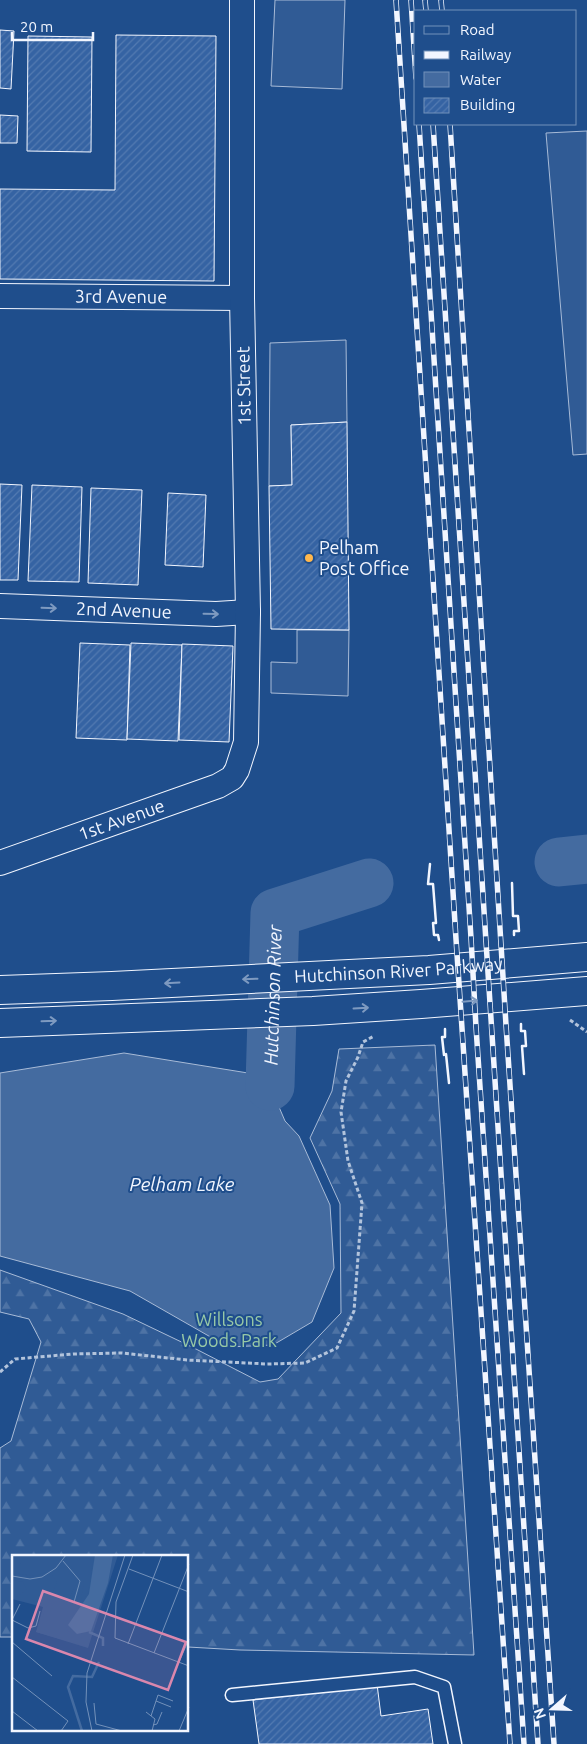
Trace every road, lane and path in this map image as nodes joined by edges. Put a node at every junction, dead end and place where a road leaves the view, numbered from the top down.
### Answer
1 (242, 0) edge
2 (0, 296) edge
3 (242, 298) junction
4 (0, 606) edge
5 (248, 612) junction
6 (237, 770) joint
7 (0, 862) edge
8 (587, 957) edge
9 (0, 990) edge
10 (587, 991) edge
11 (568, 1019) dead end
12 (0, 1023) edge
13 (380, 1032) dead end
14 (587, 1032) edge
15 (0, 1372) edge
16 (232, 1695) dead end
17 (455, 1744) edge

1 - 3 street, 1st Street
2 - 3 street, 3rd Avenue
3 - 5 street, 1st Street
4 -> 5 street, 2nd Avenue
5 - 6 street, 1st Street
6 - 7 street, 1st Avenue
8 -> 9 highway, Hutchinson River Parkway
12 -> 10 highway, Hutchinson River Parkway
11 - 14 path
13 - 15 path
16 - 17 lane

